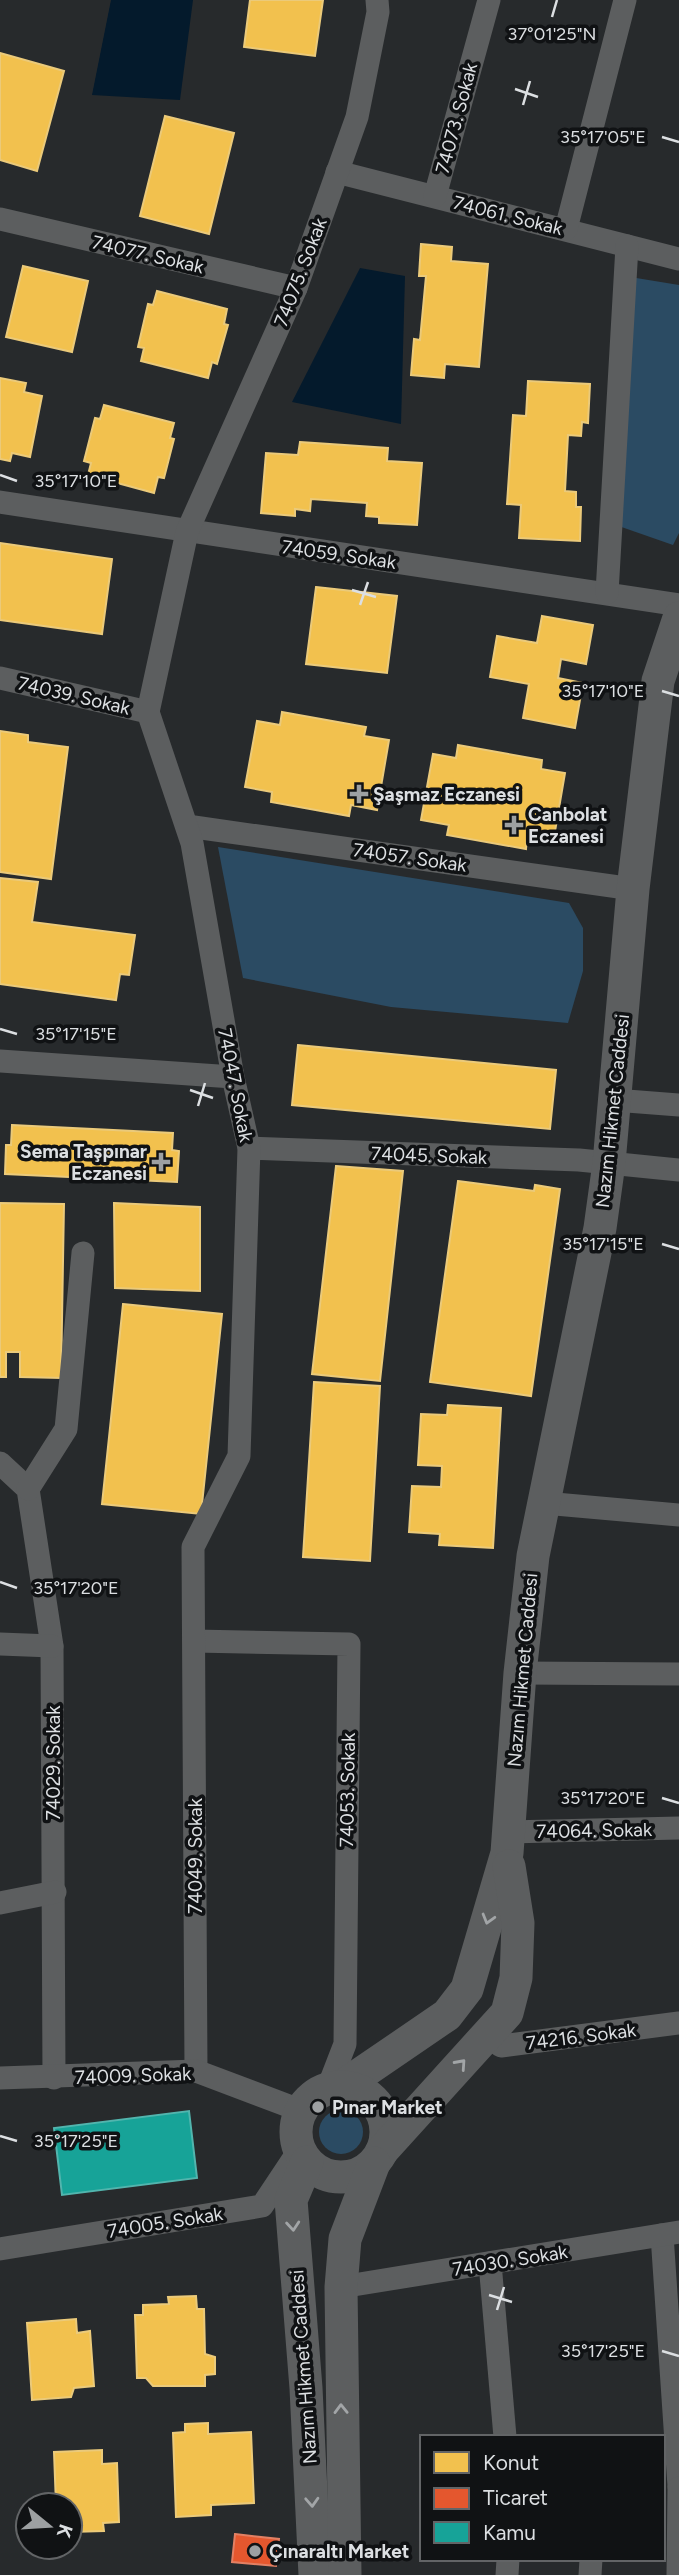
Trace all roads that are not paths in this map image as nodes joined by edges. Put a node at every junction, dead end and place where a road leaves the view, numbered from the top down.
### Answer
1 (377, 0) edge
2 (489, 0) edge
3 (625, 0) edge
4 (337, 172) junction
5 (435, 196) junction
6 (0, 219) edge
7 (566, 229) junction
8 (627, 246) junction
9 (679, 259) edge
10 (296, 288) junction
11 (0, 502) edge
12 (187, 533) junction
13 (607, 593) junction
14 (679, 605) edge
15 (679, 618) edge
16 (0, 678) edge
17 (148, 712) junction
18 (187, 826) junction
19 (633, 889) junction
20 (0, 1061) edge
21 (233, 1077) junction
22 (614, 1100) junction
23 (679, 1105) edge
24 (249, 1148) junction
25 (609, 1163) junction
26 (679, 1170) edge
27 (83, 1254) dead end
28 (0, 1463) edge
29 (28, 1489) junction
30 (544, 1503) junction
31 (679, 1515) edge
32 (194, 1641) junction
33 (0, 1644) edge
34 (52, 1646) junction
35 (520, 1673) junction
36 (679, 1674) edge
37 (679, 1828) edge
38 (508, 1842) junction
39 (54, 1892) junction
40 (0, 1903) edge
41 (679, 2024) edge
42 (487, 2036) junction
43 (196, 2071) junction
44 (0, 2078) edge
45 (54, 2078) junction
46 (335, 2087) junction
47 (302, 2111) junction
48 (303, 2155) junction
49 (378, 2157) junction
50 (671, 2234) edge
51 (0, 2249) edge
52 (489, 2263) junction
53 (341, 2287) junction
54 (505, 2435) edge
55 (679, 2487) edge
56 (315, 2575) edge
57 (345, 2575) edge
58 (678, 2575) edge

1 - 4 street, 74075. Sokak
2 - 5 street, 74073. Sokak
3 - 7 street
4 - 5 street, 74061. Sokak
4 - 10 street, 74075. Sokak
5 - 7 street, 74061. Sokak
6 - 10 street, 74077. Sokak
7 - 8 street, 74061. Sokak
8 - 9 street, 74061. Sokak
8 - 13 street
10 - 12 street, 74075. Sokak
11 - 12 street, 74059. Sokak
12 - 13 street, 74059. Sokak
12 - 17 street
13 - 14 street, 74059. Sokak
15 - 19 main road, Nazım Hikmet Caddesi
16 - 17 street, 74039. Sokak
17 - 18 street, 74047. Sokak
18 - 19 street, 74057. Sokak
18 - 21 street, 74047. Sokak
19 - 22 main road, Nazım Hikmet Caddesi
20 - 21 street
21 - 24 street, 74047. Sokak
22 - 23 street
22 - 25 main road, Nazım Hikmet Caddesi
24 - 25 street, 74045. Sokak
24 - 32 street, 74047. Sokak
25 - 26 street, 74045. Sokak
25 - 30 main road, Nazım Hikmet Caddesi
27 - 29 street
28 - 29 street
29 - 34 street, 74029. Sokak
30 - 31 street
30 - 35 main road, Nazım Hikmet Caddesi
32 - 43 street, 74049. Sokak
32 - 46 street, 74053. Sokak
33 - 34 street
34 - 39 street, 74029. Sokak
35 - 36 street
35 - 38 main road, Nazım Hikmet Caddesi
37 - 38 street, 74064. Sokak
38 - 42 main road, Nazım Hikmet Caddesi
38 -> 46 main road, Nazım Hikmet Caddesi
39 - 40 street
39 - 45 street, 74029. Sokak
41 - 42 street, 74216. Sokak
49 -> 42 main road, Nazım Hikmet Caddesi
43 - 45 street, 74009. Sokak
43 - 47 street, 74009. Sokak
44 - 45 street, 74009. Sokak
46 - 47 main road
46 - 49 main road
47 - 48 main road
48 - 49 main road
48 - 51 street, 74005. Sokak
48 -> 56 main road, Nazım Hikmet Caddesi
49 - 53 main road, Nazım Hikmet Caddesi
50 - 52 street, 74030. Sokak
50 - 55 street
52 - 53 street, 74030. Sokak
52 - 54 street
57 -> 53 main road, Nazım Hikmet Caddesi
55 - 58 street

